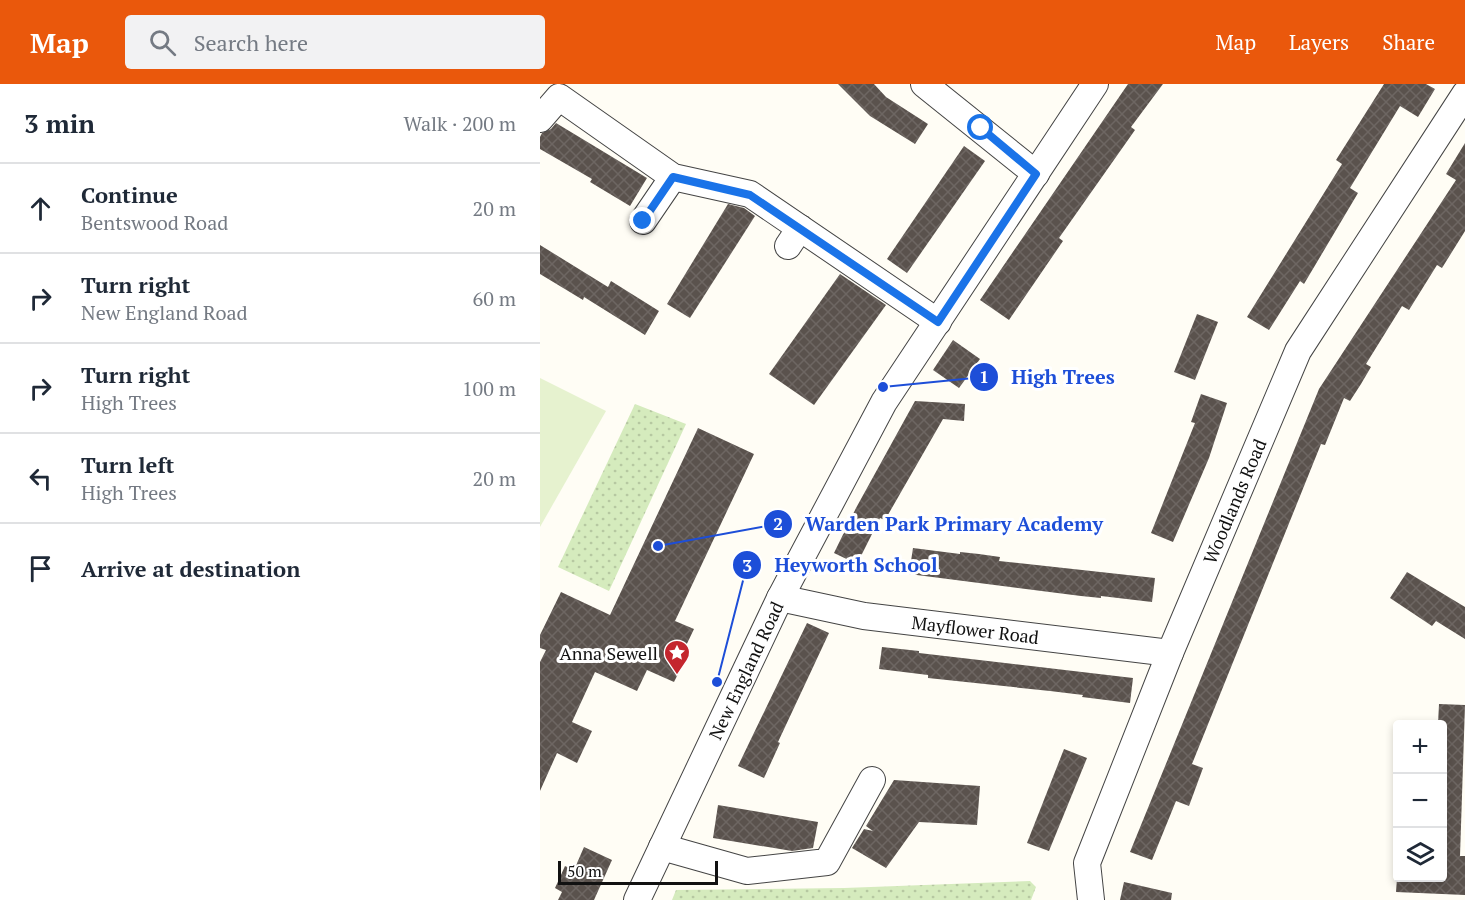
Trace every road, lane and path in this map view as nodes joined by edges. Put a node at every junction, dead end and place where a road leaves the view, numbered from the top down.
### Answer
1 (924, 84) edge
2 (1095, 84) edge
3 (1465, 94) edge
4 (540, 119) edge
5 (1036, 174) junction
6 (673, 177) junction
7 (643, 221) dead end
8 (938, 322) junction
9 (780, 598) junction
10 (1170, 653) junction
11 (872, 780) dead end
12 (662, 847) junction
13 (637, 900) edge
14 (1091, 900) edge

1 - 5 street
2 - 5 street, New England Road
3 - 10 street, Woodlands Road
4 - 6 street
5 - 8 street, New England Road
6 - 7 street
6 - 8 street
8 - 9 street, New England Road
9 - 10 street, Mayflower Road
9 - 12 street, New England Road
10 - 14 street, Woodlands Road
11 - 12 street
12 - 13 street, New England Road

